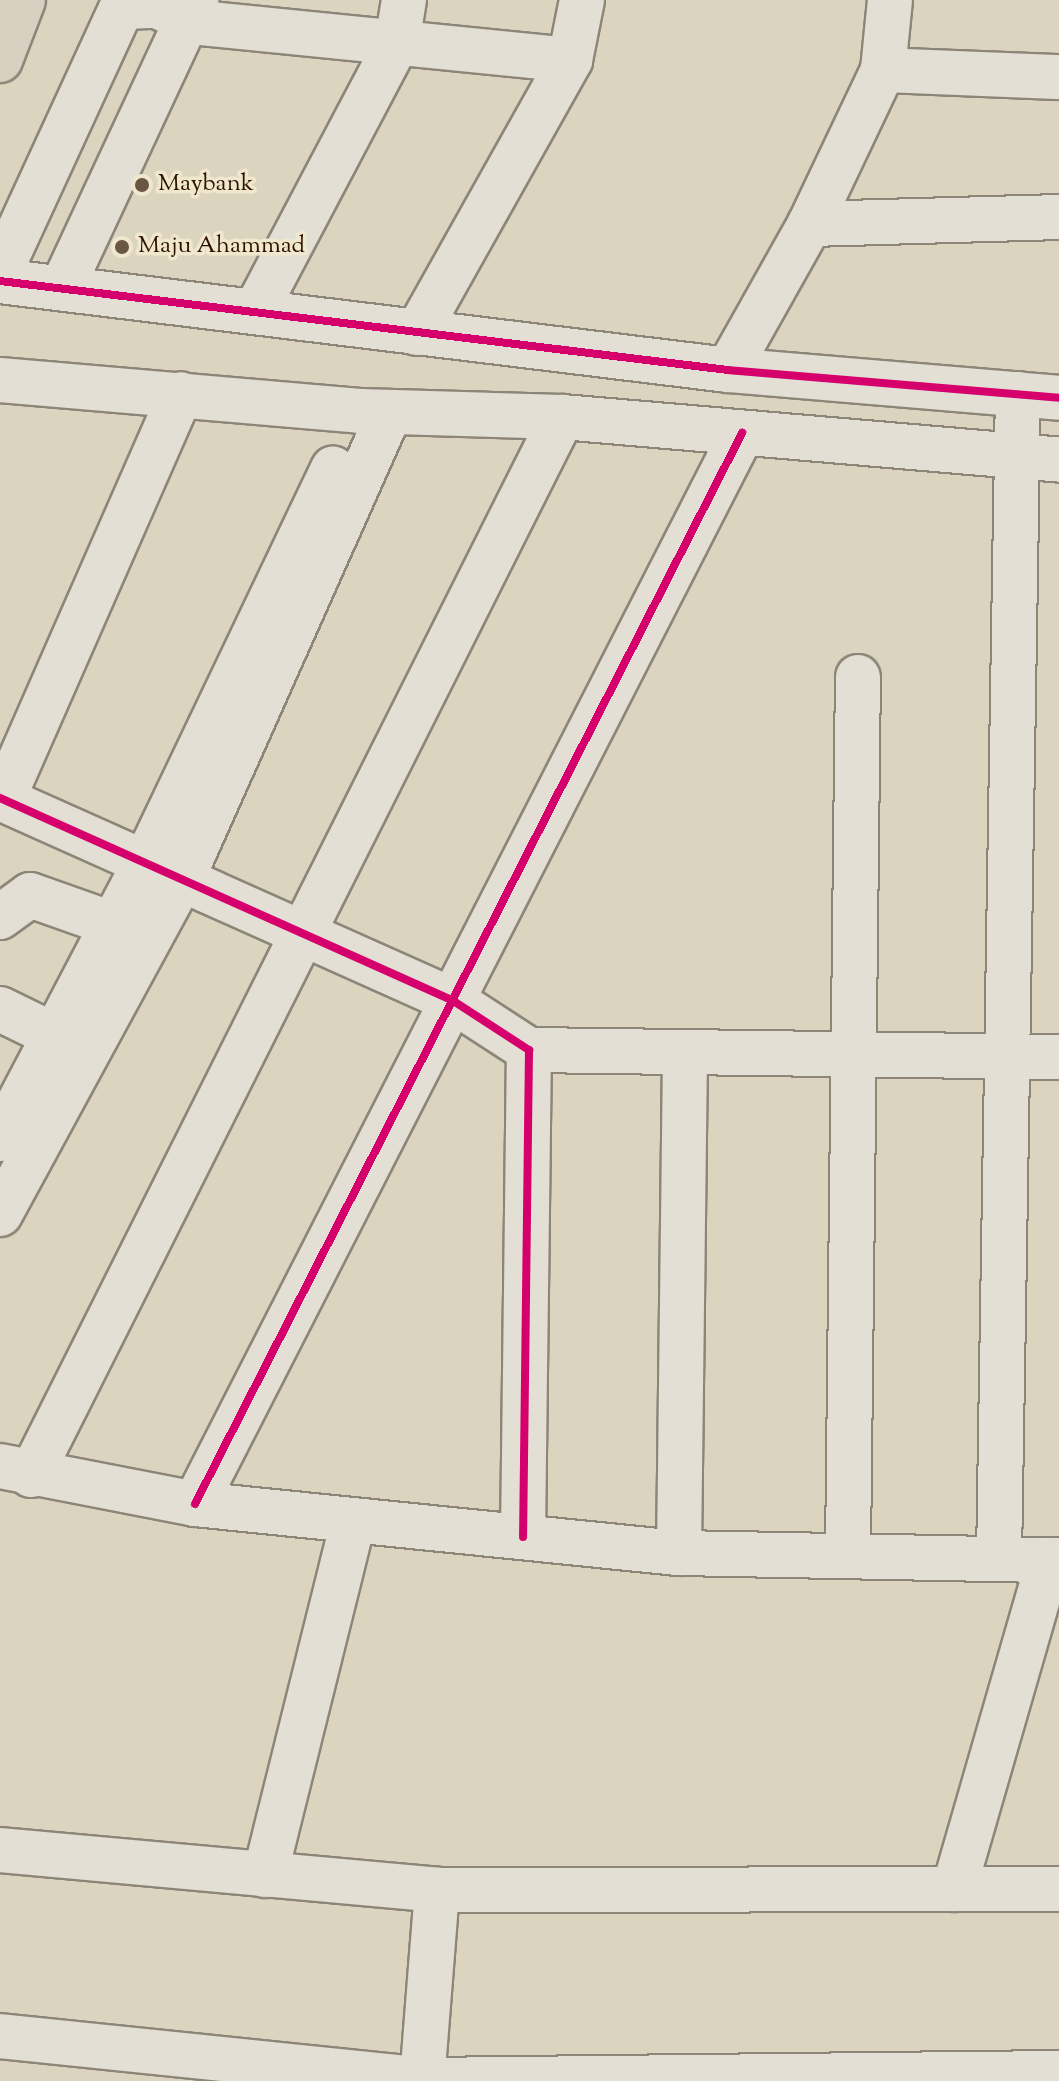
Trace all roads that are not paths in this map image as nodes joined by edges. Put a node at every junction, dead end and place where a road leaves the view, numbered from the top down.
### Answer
1 (23, 0) edge
2 (404, 0) edge
3 (582, 0) edge
4 (890, 0) edge
5 (193, 11) edge
6 (397, 43) junction
7 (0, 60) edge
8 (570, 60) junction
9 (883, 70) junction
10 (1059, 77) edge
11 (1059, 217) edge
12 (810, 224) junction
13 (0, 272) edge
14 (0, 281) edge
15 (62, 288) junction
16 (255, 312) junction
17 (417, 333) junction
18 (728, 370) junction
19 (0, 380) edge
20 (181, 394) junction
21 (1038, 396) edge
22 (375, 411) junction
23 (562, 417) junction
24 (742, 433) junction
25 (1013, 456) junction
26 (1059, 460) edge
27 (858, 677) dead end
28 (2, 798) edge
29 (163, 871) junction
30 (0, 917) edge
31 (112, 924) junction
32 (303, 933) junction
33 (452, 1000) junction
34 (0, 1009) edge
35 (55, 1036) junction
36 (529, 1050) junction
37 (685, 1052) junction
38 (854, 1054) junction
39 (1005, 1056) junction
40 (1059, 1057) edge
41 (0, 1139) edge
42 (0, 1214) edge
43 (16, 1470) edge
44 (195, 1504) junction
45 (353, 1523) junction
46 (523, 1537) junction
47 (848, 1552) junction
48 (679, 1553) junction
49 (999, 1559) junction
50 (1054, 1560) edge
51 (0, 1850) edge
52 (265, 1875) junction
53 (954, 1889) junction
54 (1059, 1889) edge
55 (437, 1890) junction
56 (0, 2036) edge
57 (1059, 2073) edge
58 (422, 2080) edge

1 - 7 main road
2 - 6 street
3 - 8 street
4 - 9 street
5 - 6 street
5 - 13 street
5 - 15 street
6 - 8 street
6 - 16 street
8 - 17 street
9 - 10 street
9 - 12 street
11 - 12 street
12 - 18 street
14 - 15 street
15 - 16 street
16 - 17 street
17 - 18 street
18 - 21 street
19 - 20 street
20 - 22 street
20 - 28 street
21 - 25 street
22 - 23 street
22 - 29 street
23 - 24 street
23 - 32 street
24 - 25 street
24 - 33 street
25 - 26 street
25 - 39 street
27 - 38 street
28 - 29 street
29 - 31 street
29 - 32 street
29 - 42 street
30 - 31 street
31 - 35 street
32 - 33 street
32 - 43 street
33 - 36 street
33 - 44 street
34 - 35 street
35 - 41 street
36 - 37 street
36 - 46 street
37 - 38 street
37 - 48 street
38 - 39 street
38 - 47 street
39 - 40 street
39 - 49 street
43 - 44 street
44 - 45 street
45 - 46 street
45 - 52 street
46 - 48 street
47 - 48 street
47 - 49 street
49 - 50 street
50 - 53 street
51 - 52 street
52 - 55 street
53 - 54 street
53 - 55 street
55 - 58 street
56 - 58 street
57 - 58 street

